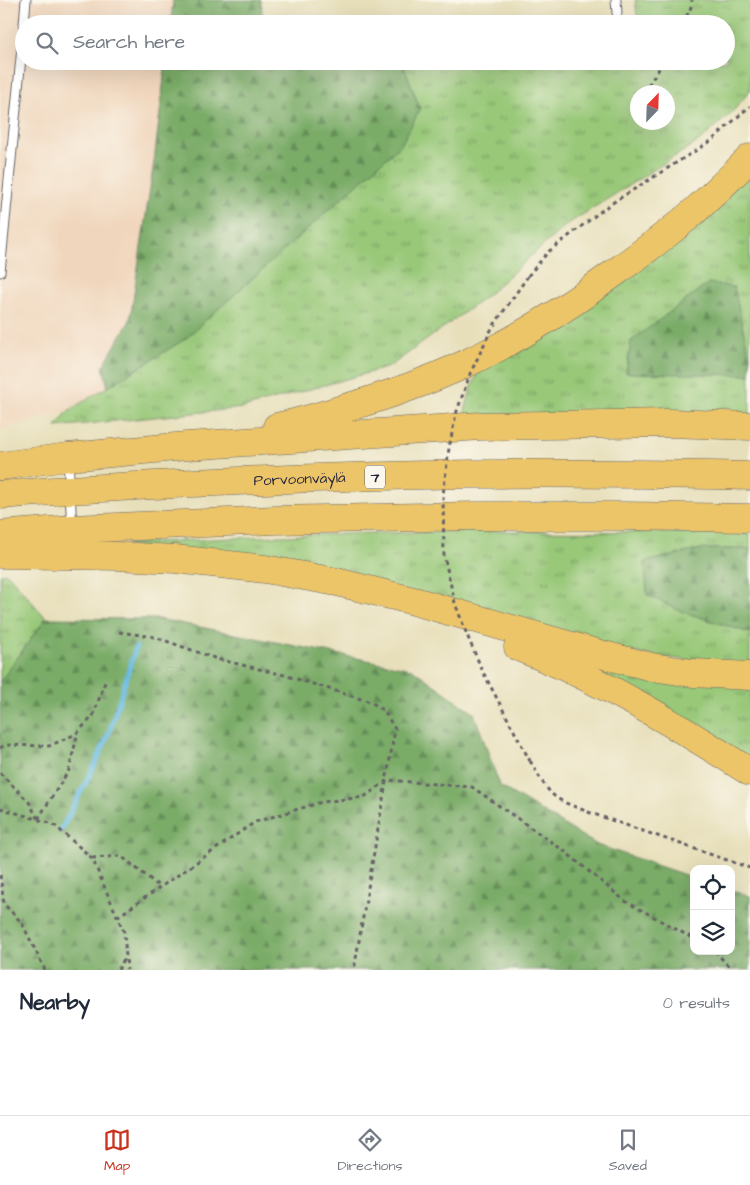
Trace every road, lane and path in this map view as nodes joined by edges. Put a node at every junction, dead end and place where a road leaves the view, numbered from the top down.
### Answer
1 (26, 0) edge
2 (616, 0) edge
3 (692, 0) edge
4 (617, 13) dead end
5 (25, 15) edge
6 (687, 15) edge
7 (19, 70) edge
8 (658, 70) edge
9 (649, 85) edge
10 (750, 106) edge
11 (750, 158) edge
12 (4, 195) edge
13 (0, 272) edge
14 (750, 426) edge
15 (187, 446) junction
16 (68, 457) junction
17 (0, 466) edge
18 (750, 476) edge
19 (70, 490) junction
20 (0, 495) edge
21 (750, 518) edge
22 (0, 535) edge
23 (72, 542) junction
24 (0, 554) edge
25 (370, 590) junction
26 (120, 632) dead end
27 (750, 676) edge
28 (106, 679) dead end
29 (79, 731) junction
30 (0, 748) edge
31 (750, 772) edge
32 (0, 774) edge
33 (387, 782) junction
34 (0, 808) edge
35 (38, 819) junction
36 (92, 858) junction
37 (750, 868) edge
38 (0, 875) edge
39 (160, 887) junction
40 (117, 917) junction
41 (690, 937) edge
42 (126, 954) junction
43 (719, 955) edge
44 (45, 970) edge
45 (118, 970) edge
46 (127, 970) edge
47 (354, 970) edge
48 (732, 970) edge

1 - 5 lane
2 - 4 lane
3 - 6 path
7 - 12 lane
8 - 9 path
10 - 37 path, bridge
11 - 15 highway
12 - 13 lane
14 - 15 highway
15 - 16 highway
16 - 17 highway
16 - 19 lane
18 - 19 highway, Porvoonväylä / 7
19 - 20 highway, Porvoonväylä / 7
19 - 23 lane
21 - 23 highway
22 - 23 highway
23 - 24 highway
23 - 25 highway
25 - 27 highway
25 - 31 highway
26 - 33 path
28 - 29 path
29 - 30 path
29 - 35 path
32 - 35 path
33 - 39 path
33 - 41 path
33 - 47 path
34 - 35 path
35 - 36 path
36 - 39 path
36 - 40 path
38 - 44 path
39 - 40 path
40 - 42 path
42 - 45 path
42 - 46 path
43 - 48 path

